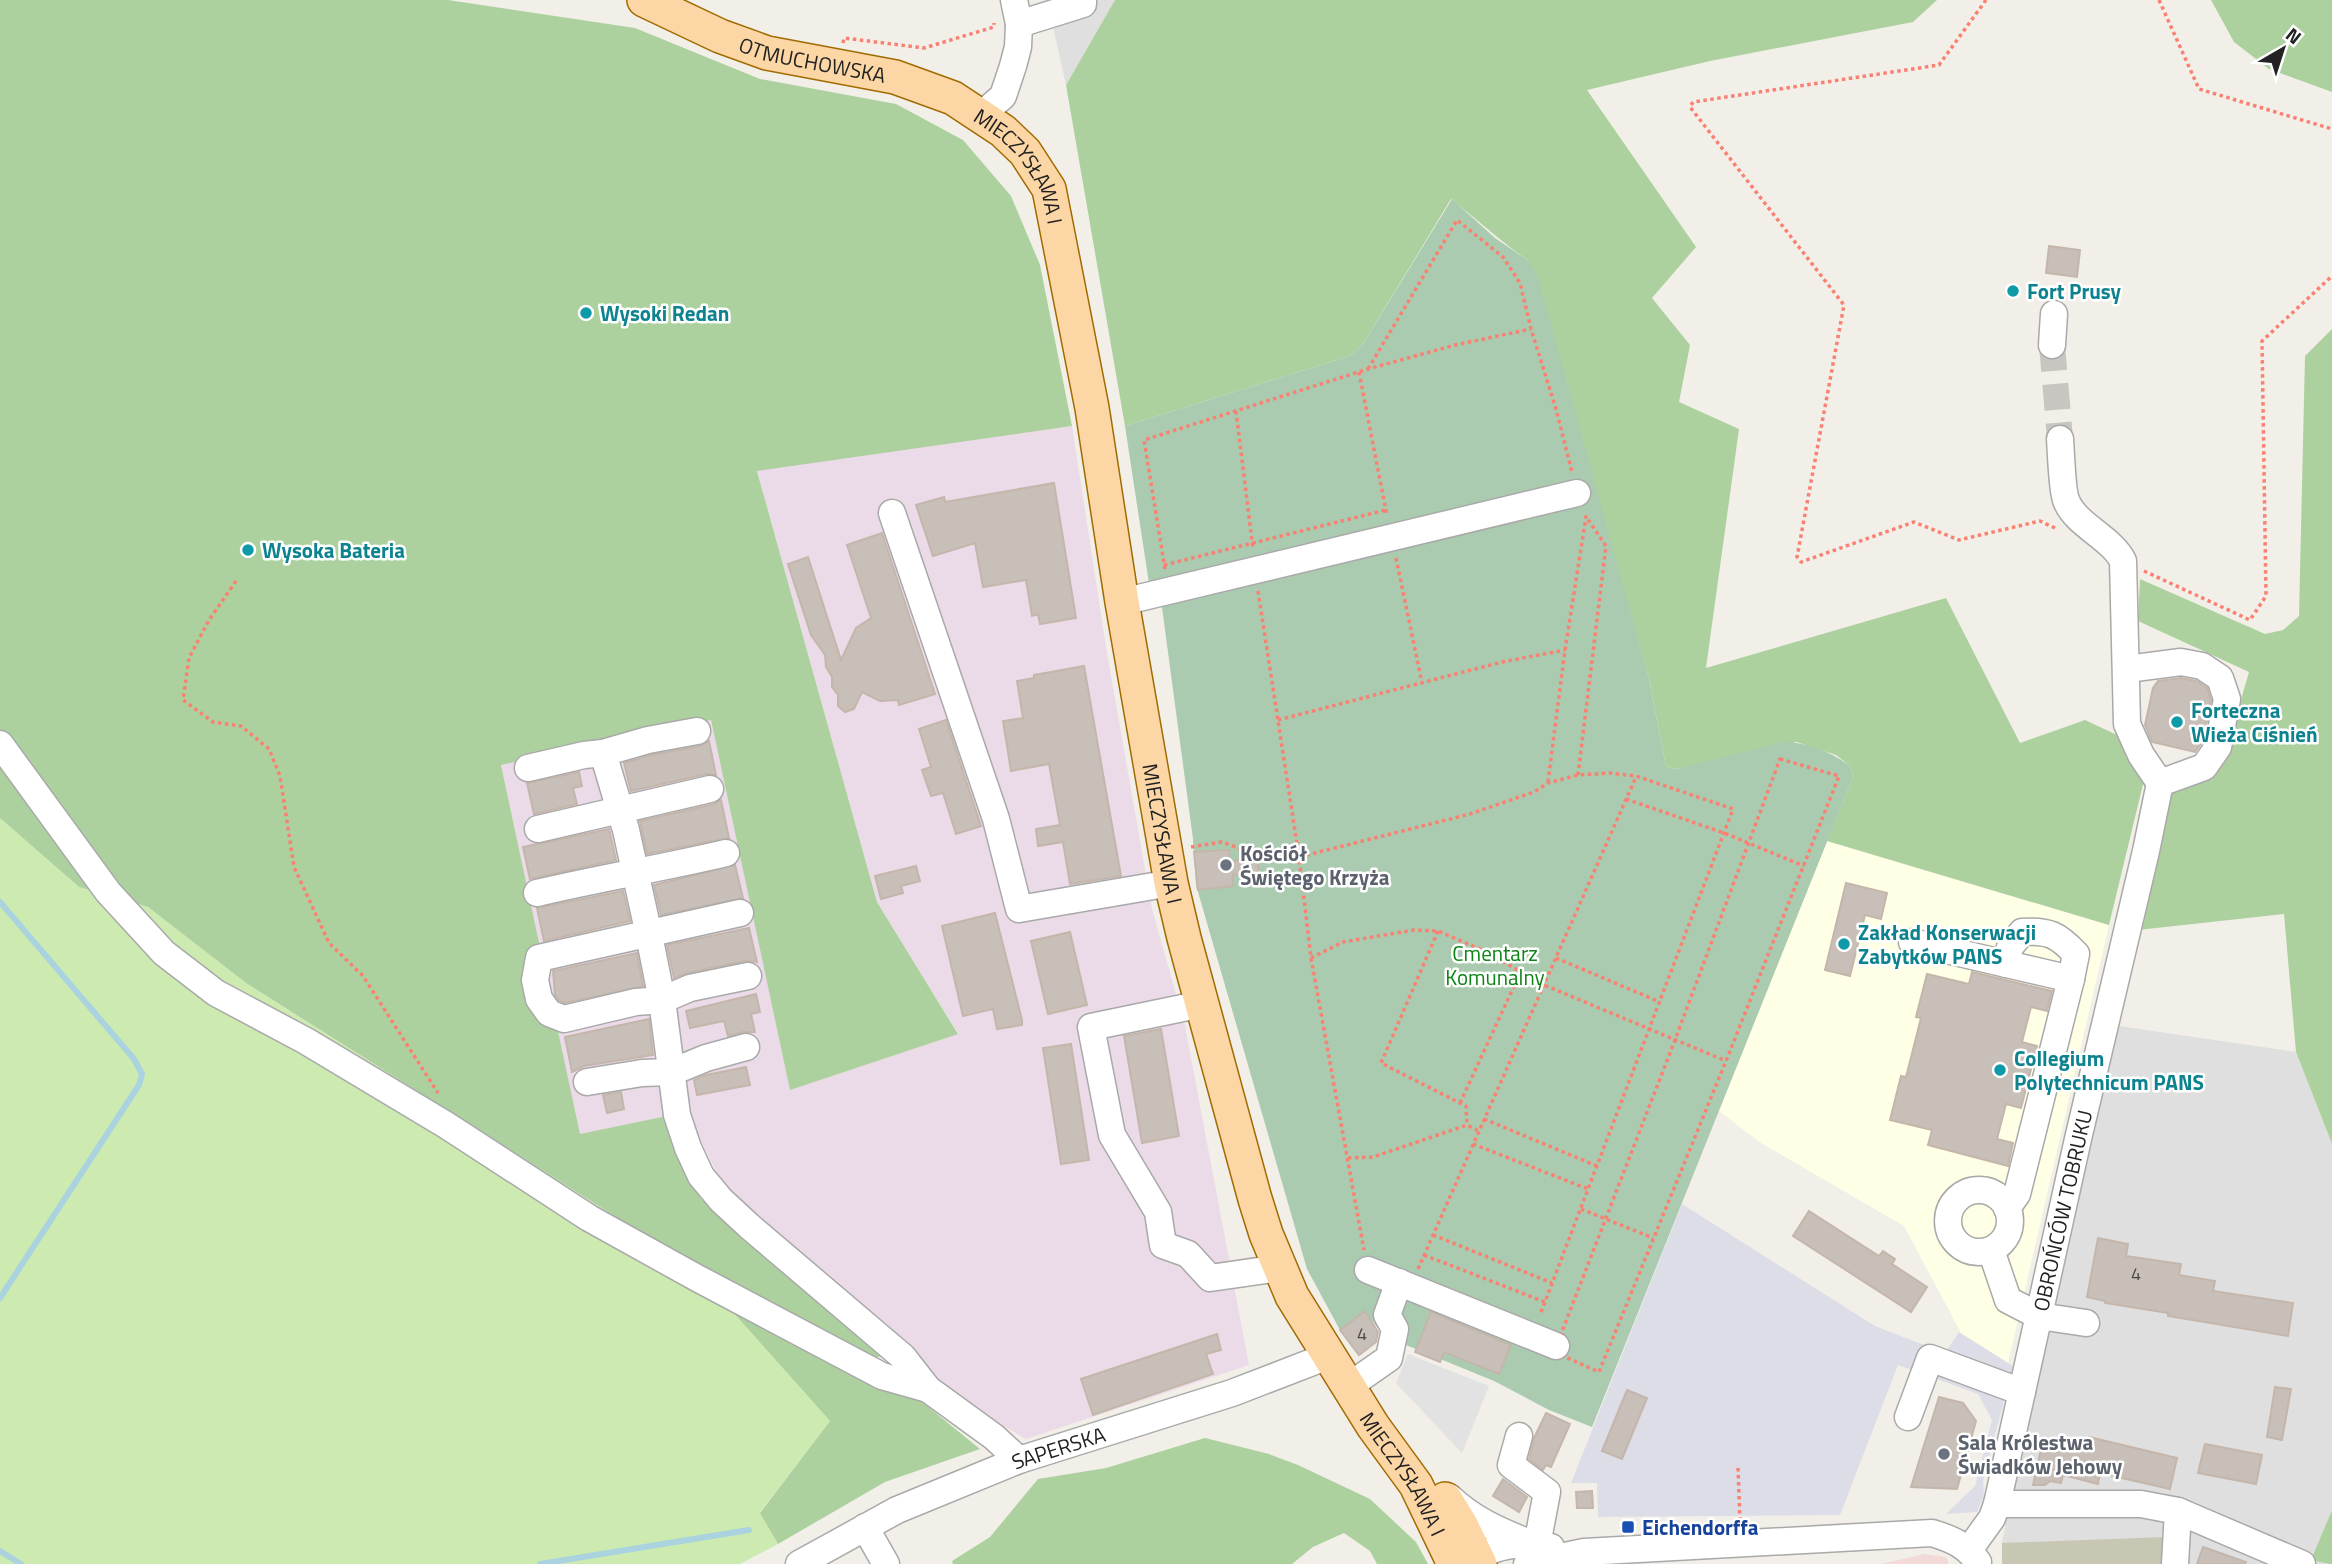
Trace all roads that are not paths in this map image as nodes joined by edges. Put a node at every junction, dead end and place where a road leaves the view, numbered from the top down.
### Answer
1 (1083, 0) edge
2 (649, 1) edge
3 (1009, 13) edge
4 (980, 116) junction
5 (2054, 314) dead end
6 (2052, 345) tunnel mouth
7 (2060, 439) tunnel mouth
8 (1581, 505) road end
9 (892, 513) dead end
10 (1122, 602) junction
11 (2127, 668) junction
12 (697, 731) dead end
13 (0, 744) edge
14 (603, 753) junction
15 (528, 768) dead end
16 (2160, 783) junction
17 (710, 789) dead end
18 (619, 810) junction
19 (538, 829) dead end
20 (726, 853) dead end
21 (635, 873) junction
22 (1171, 883) junction
23 (537, 893) dead end
24 (740, 913) dead end
25 (649, 935) junction
26 (1912, 942) dead end
27 (2006, 964) junction
28 (748, 976) dead end
29 (2071, 979) junction
30 (662, 1000) junction
31 (1202, 1004) junction
32 (746, 1047) dead end
33 (672, 1072) junction
34 (587, 1082) dead end
35 (2007, 1208) junction
36 (1991, 1250) junction
37 (1279, 1268) junction
38 (1368, 1269) road end
39 (1405, 1284) junction
40 (2039, 1316) junction
41 (2087, 1323) dead end
42 (1556, 1346) road end
43 (1328, 1356) junction
44 (1349, 1386) junction
45 (928, 1389) junction
46 (2022, 1392) junction
47 (1908, 1417) dead end
48 (1519, 1436) dead end
49 (1018, 1460) junction
50 (1437, 1486) junction
51 (1997, 1504) junction
52 (2178, 1511) junction
53 (865, 1527) junction
54 (1531, 1551) edge
55 (1716, 1555) edge
56 (1973, 1557) edge
57 (1470, 1562) edge
58 (799, 1564) edge
59 (886, 1564) edge
60 (2175, 1564) edge
61 (2302, 1564) edge

1 - 3 street
2 - 4 main road, OTMUCHOWSKA
3 - 4 street
4 - 10 main road, MIECZYSŁAWA I
5 - 6 street
7 - 11 street
8 - 10 street
9 - 22 street
10 - 22 main road, MIECZYSŁAWA I
11 - 16 street
11 - 16 street
12 - 14 street
13 - 45 street
14 - 15 street
14 - 18 street
16 - 40 street, OBROŃCÓW TOBRUKU
17 - 18 street
18 - 19 street
18 - 21 street
20 - 21 street
21 - 23 street
21 - 25 street
22 - 31 main road, MIECZYSŁAWA I
24 - 25 street
25 - 30 street
25 - 30 street
26 - 27 street
27 - 29 street
27 - 29 street
28 - 30 street
29 - 35 street
30 - 33 street
31 - 37 main road, MIECZYSŁAWA I
31 - 37 street
32 - 33 street
33 - 34 street
33 - 45 street
35 - 36 street
35 - 36 street
36 - 40 street
37 - 43 main road, MIECZYSŁAWA I
38 - 39 street
39 - 42 street
39 - 44 street
40 - 41 street
40 - 46 street, OBROŃCÓW TOBRUKU
43 - 44 main road, MIECZYSŁAWA I
43 - 49 street, SAPERSKA
44 - 50 main road, MIECZYSŁAWA I
44 - 57 main road, MIECZYSŁAWA I
45 - 49 street
46 - 47 street
46 - 51 street, OBROŃCÓW TOBRUKU
48 - 54 street
49 - 53 street, SAPERSKA
50 - 54 street
50 - 57 main road, MIECZYSŁAWA I
51 - 52 street
51 - 56 street, OBROŃCÓW TOBRUKU
52 - 60 street
52 - 61 street
53 - 58 street, SAPERSKA
53 - 59 street
54 - 55 street
54 - 57 street
55 - 56 street

